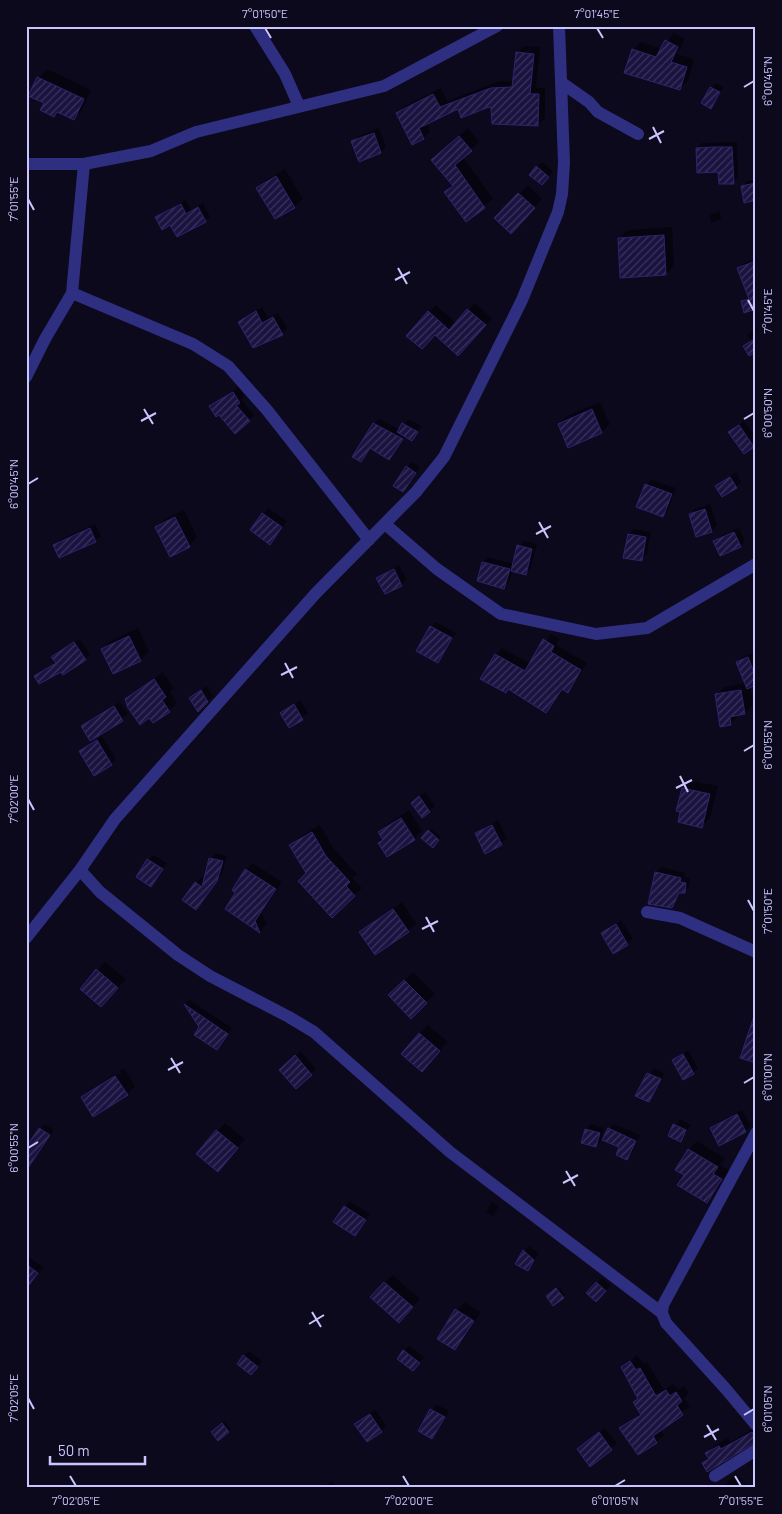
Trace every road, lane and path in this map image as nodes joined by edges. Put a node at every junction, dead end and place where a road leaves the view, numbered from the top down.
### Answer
1 (255, 26) edge
2 (497, 26) edge
3 (559, 26) edge
4 (562, 83) junction
5 (299, 106) junction
6 (638, 134) dead end
7 (26, 164) edge
8 (84, 164) junction
9 (72, 293) junction
10 (26, 377) edge
11 (385, 524) junction
12 (369, 540) junction
13 (756, 564) edge
14 (80, 870) junction
15 (648, 912) dead end
16 (26, 938) edge
17 (756, 952) edge
18 (756, 1132) edge
19 (662, 1313) junction
20 (756, 1425) edge
21 (756, 1450) edge
22 (715, 1476) dead end

1 - 5 street
2 - 5 street
3 - 4 street
4 - 6 street
4 - 11 street
5 - 8 street
7 - 8 street
8 - 9 street
9 - 10 street
9 - 12 street
11 - 12 street
11 - 13 street
12 - 14 street
14 - 16 street
14 - 19 street
15 - 17 street
18 - 19 street
19 - 20 street
21 - 22 street

